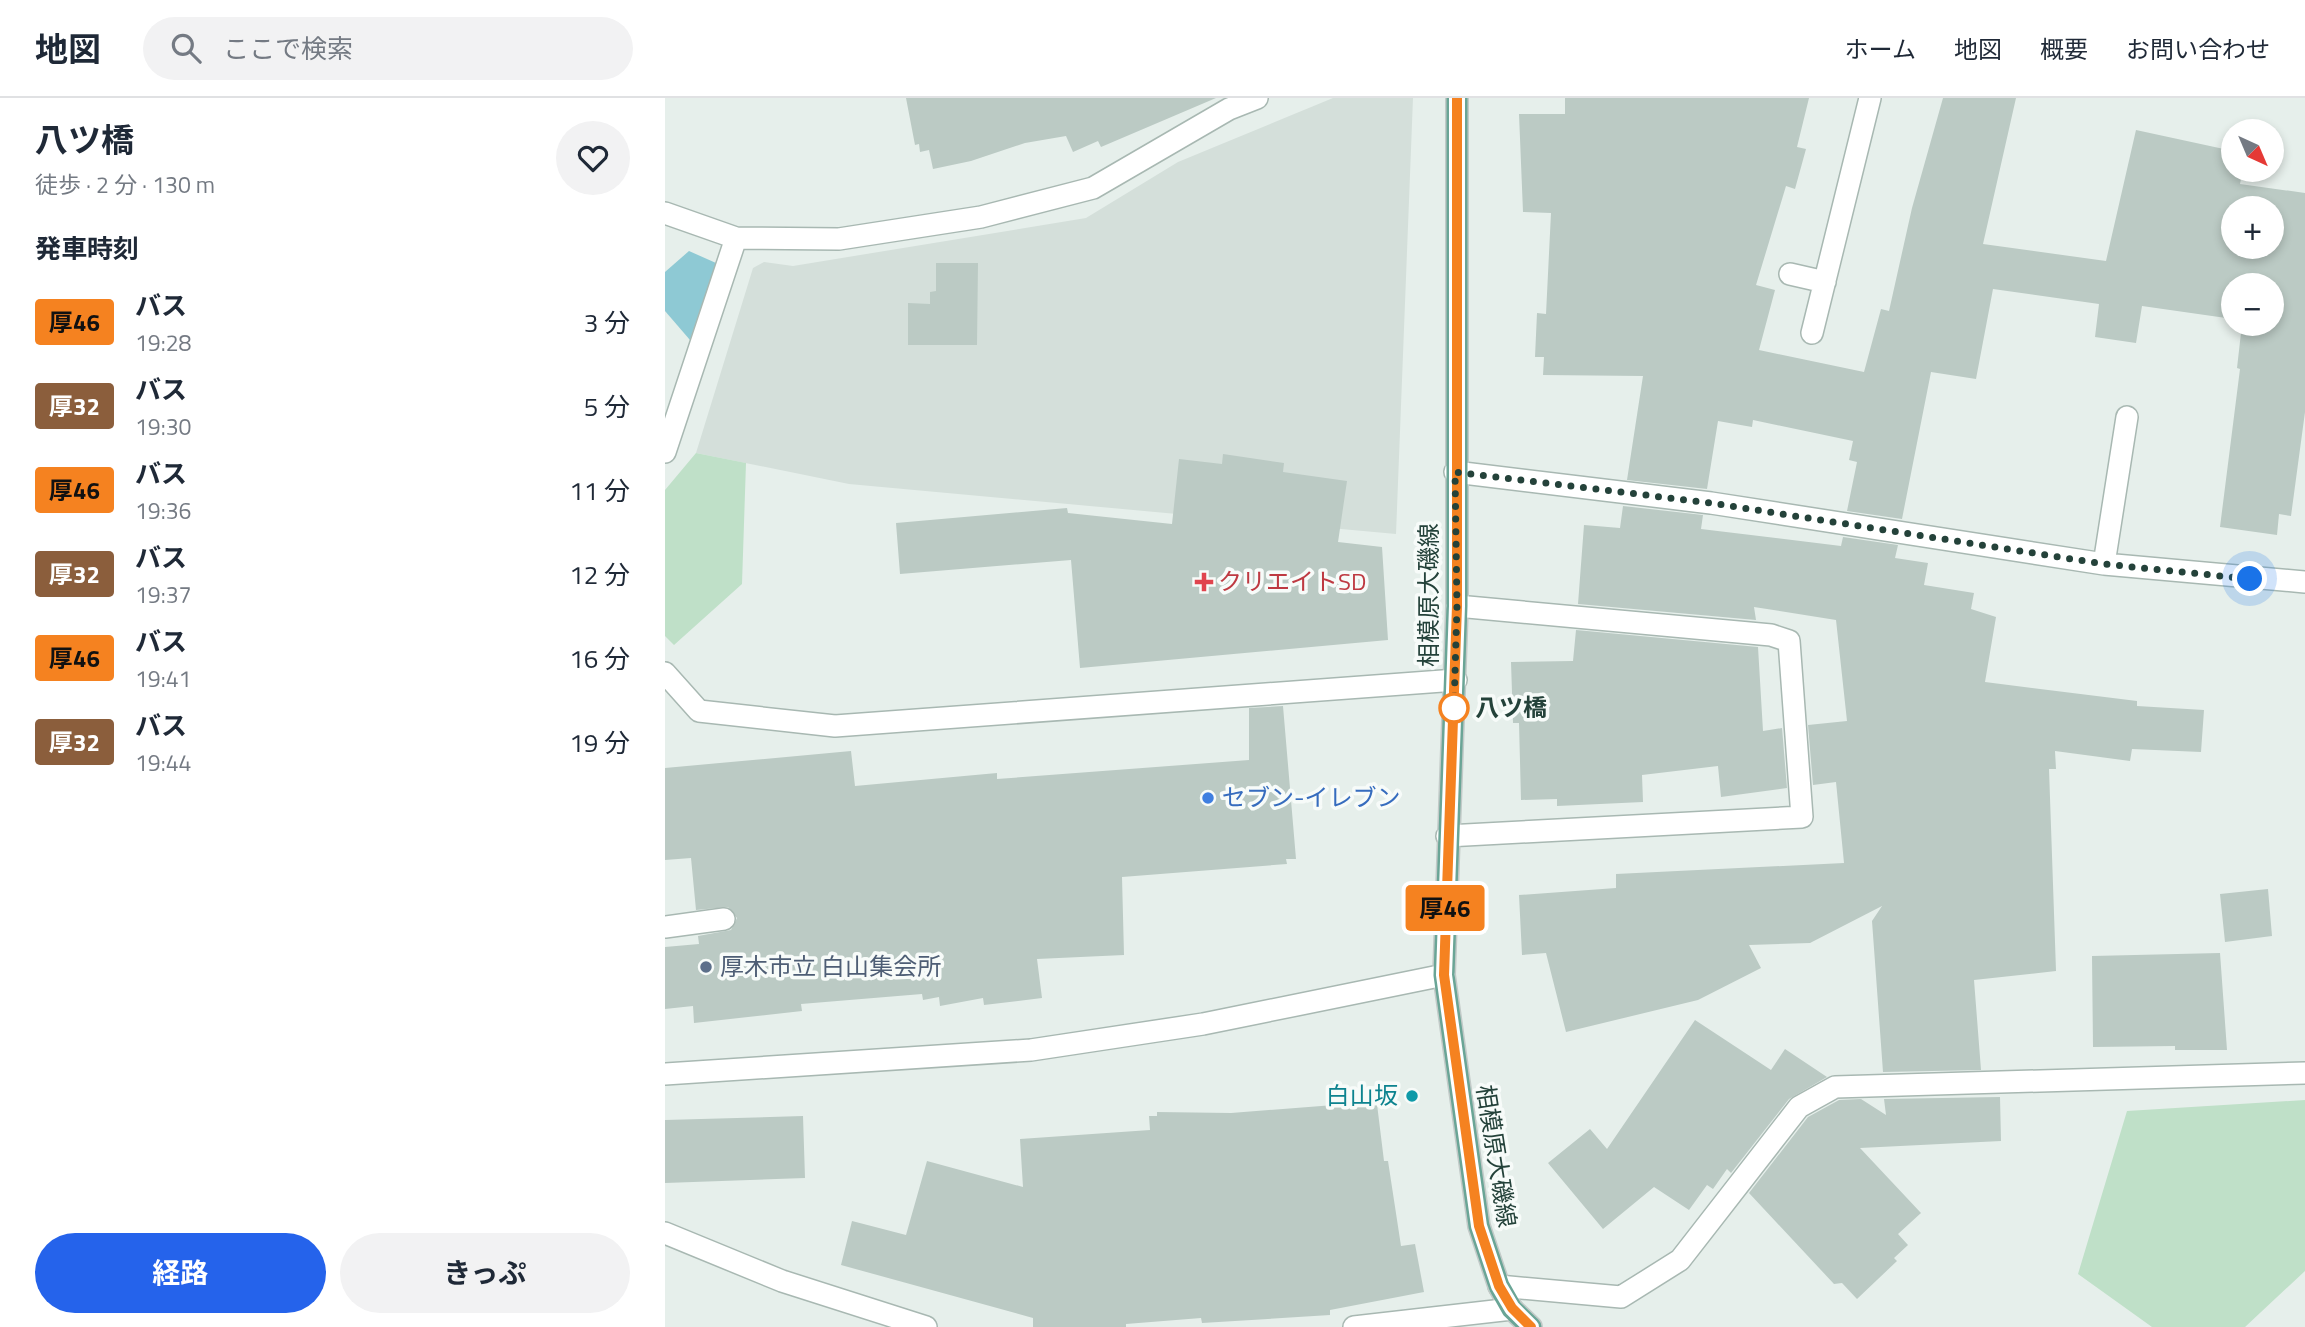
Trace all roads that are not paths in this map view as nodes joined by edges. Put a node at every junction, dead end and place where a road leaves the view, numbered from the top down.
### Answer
1 (1257, 98) edge
2 (1457, 98) edge
3 (1870, 98) edge
4 (665, 213) edge
5 (736, 238) junction
6 (1790, 274) dead end
7 (1825, 282) junction
8 (1812, 333) dead end
9 (2127, 417) dead end
10 (665, 452) edge
11 (1455, 472) junction
12 (2104, 564) junction
13 (2305, 582) edge
14 (1457, 606) junction
15 (665, 673) edge
16 (1456, 680) junction
17 (1447, 836) junction
18 (724, 919) dead end
19 (665, 927) edge
20 (1444, 975) junction
21 (2305, 1073) edge
22 (665, 1074) edge
23 (665, 1233) edge
24 (1499, 1286) junction
25 (1512, 1308) junction
26 (926, 1327) edge
27 (1354, 1327) edge
28 (1531, 1327) edge

1 - 5 street
2 - 11 main road, 相模原大磯線
3 - 7 street
4 - 5 street
5 - 10 street
6 - 7 street
7 - 8 street
9 - 12 street
11 - 12 street
11 - 14 main road, 相模原大磯線
12 - 13 street
14 - 16 main road, 相模原大磯線
14 - 17 street
15 - 16 street
16 - 17 main road, 相模原大磯線
17 - 20 main road, 相模原大磯線
18 - 19 street
20 - 22 street
20 - 24 main road, 相模原大磯線
21 - 24 street
23 - 26 street
24 - 25 main road, 相模原大磯線
25 - 27 street
25 - 28 main road, 相模原大磯線

